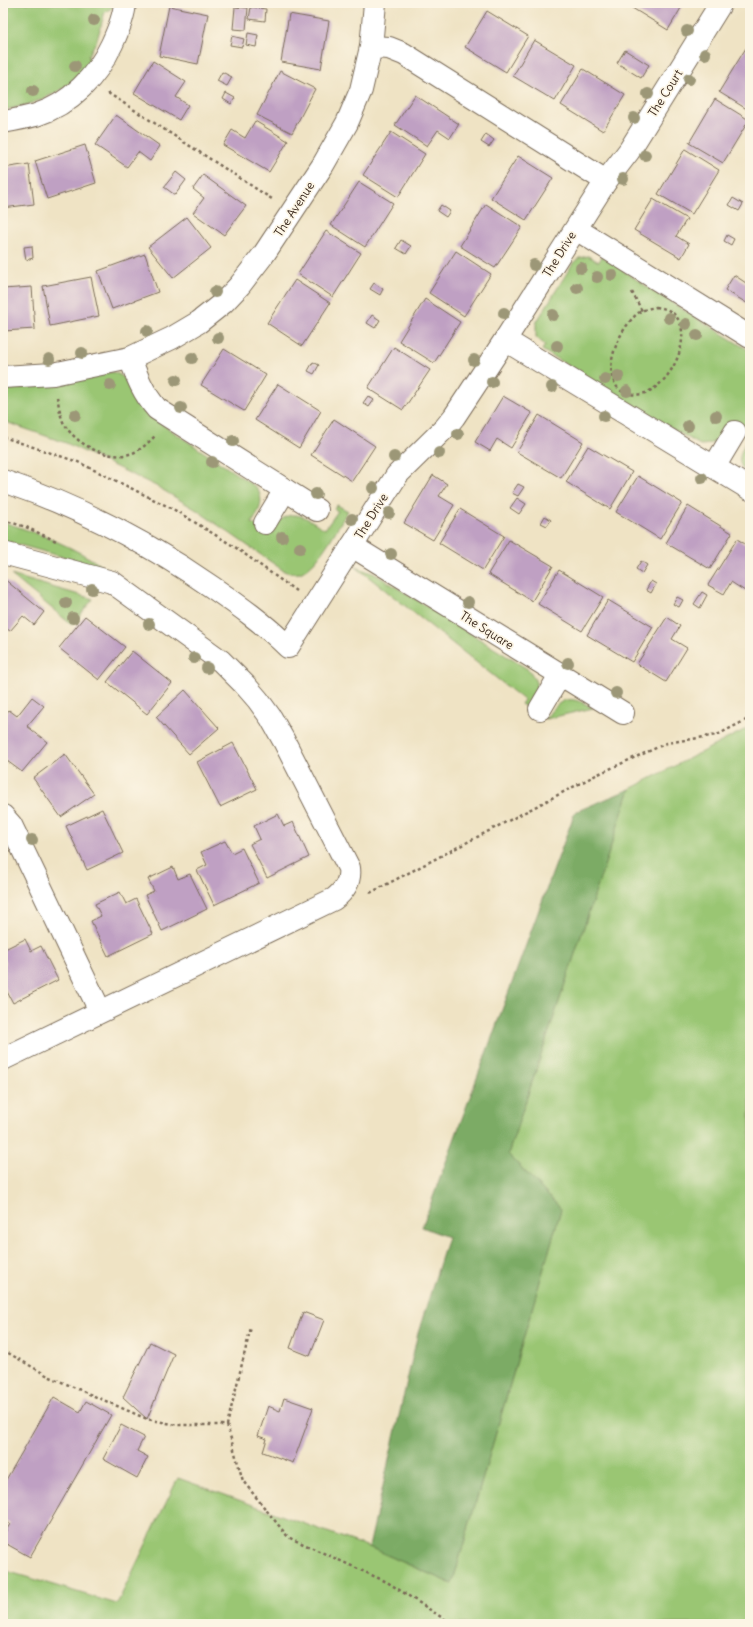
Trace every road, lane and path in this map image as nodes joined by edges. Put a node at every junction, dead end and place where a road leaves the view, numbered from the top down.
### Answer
1 (125, 3) edge
2 (375, 3) edge
3 (722, 3) edge
4 (371, 47) junction
5 (104, 91) dead end
6 (3, 122) edge
7 (606, 181) junction
8 (273, 199) dead end
9 (576, 229) junction
10 (642, 311) joint
11 (750, 337) edge
12 (505, 340) junction
13 (130, 358) junction
14 (53, 374) junction
15 (3, 377) edge
16 (170, 417) junction
17 (735, 432) dead end
18 (3, 437) edge
19 (714, 467) junction
20 (3, 481) edge
21 (750, 489) edge
22 (285, 490) junction
23 (318, 510) dead end
24 (265, 523) dead end
25 (352, 546) junction
26 (3, 553) edge
27 (300, 594) dead end
28 (560, 675) junction
29 (540, 709) dead end
30 (622, 713) dead end
31 (750, 718) edge
32 (3, 816) edge
33 (366, 895) dead end
34 (100, 1012) junction
35 (3, 1059) edge
36 (251, 1327) dead end
37 (3, 1350) edge
38 (227, 1426) junction
39 (452, 1624) edge

1 - 6 street
2 - 4 street, The Avenue
3 - 7 street, The Court
4 - 7 street
4 - 13 street, The Avenue
5 - 8 path
7 - 9 street, The Drive
9 - 11 street
9 - 12 street, The Drive
10 - 10 path
12 - 19 street
12 - 25 street, The Drive
13 - 14 street, The Avenue
13 - 16 street
14 - 15 street, The Avenue
14 - 16 path
16 - 22 street
17 - 19 street
18 - 27 path
19 - 21 street
20 - 25 street, The Drive
22 - 23 street
22 - 24 street
25 - 28 street, The Square
26 - 34 street
28 - 29 street
28 - 30 street, The Square
31 - 33 path
32 - 34 street
34 - 35 street
36 - 38 path
37 - 38 path
38 - 39 path

